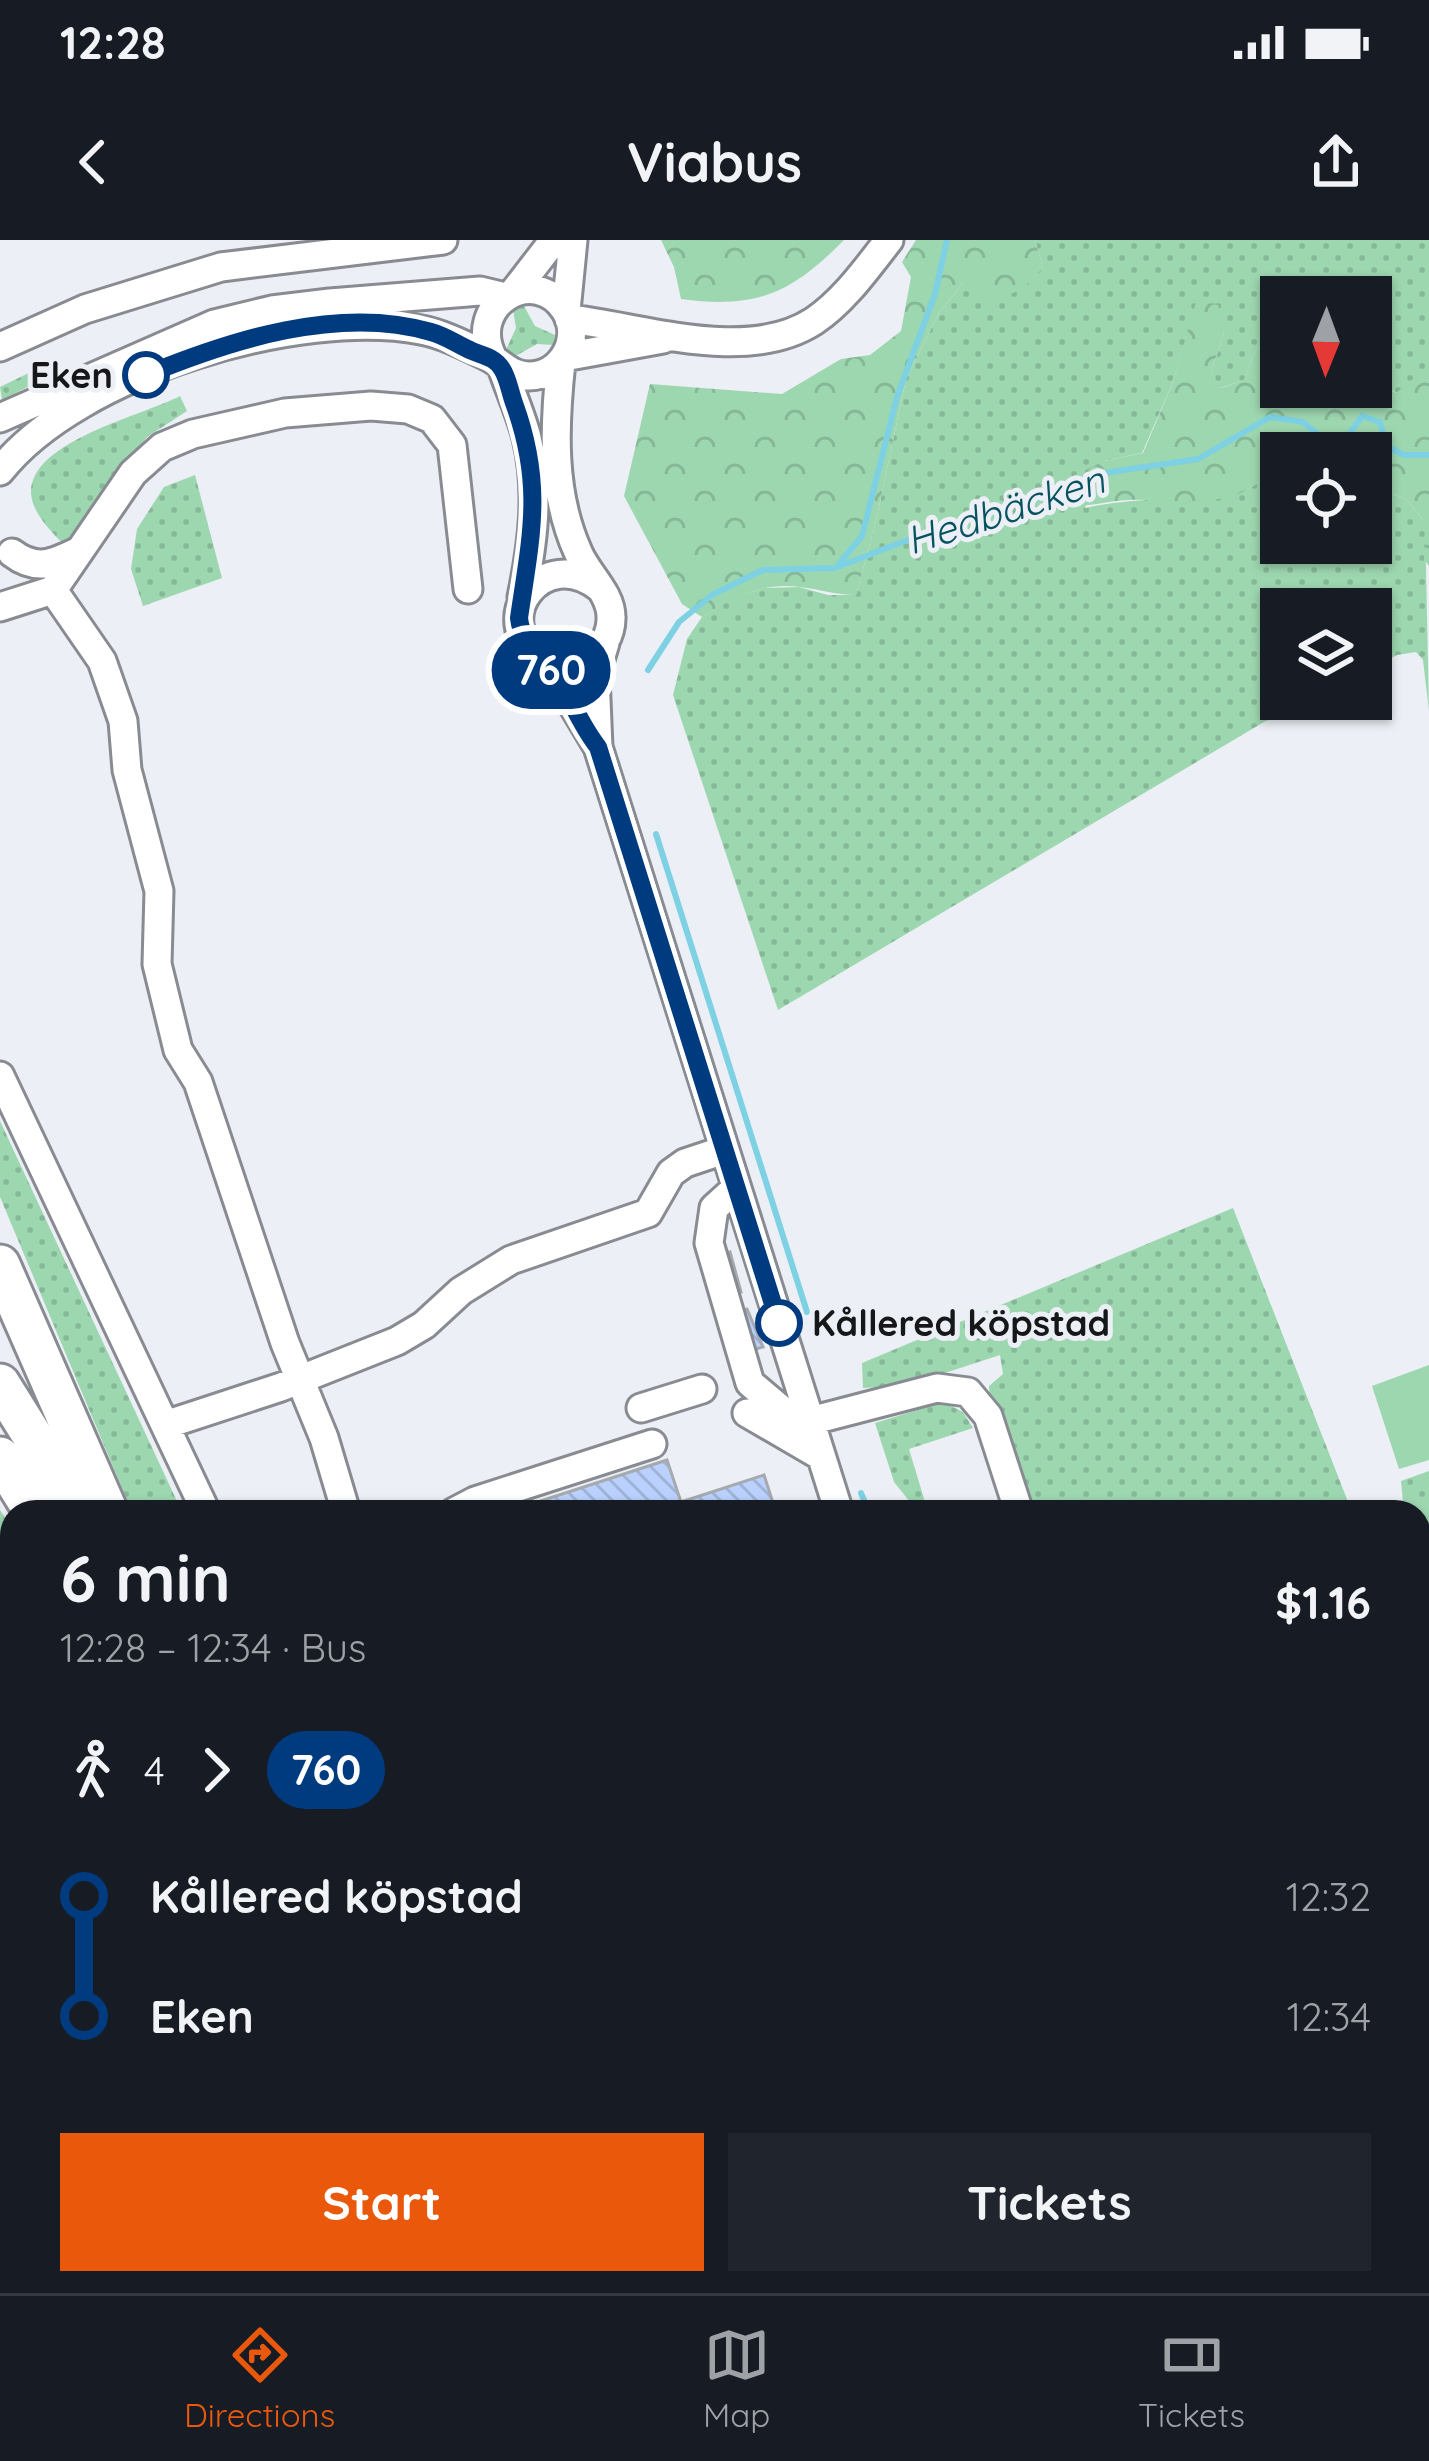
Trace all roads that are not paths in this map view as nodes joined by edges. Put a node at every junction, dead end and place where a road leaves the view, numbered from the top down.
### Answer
1 (443, 240) edge
2 (554, 240) edge
3 (573, 240) edge
4 (890, 240) edge
5 (509, 295) junction
6 (567, 315) junction
7 (667, 338) junction
8 (0, 346) edge
9 (563, 359) junction
10 (498, 363) junction
11 (0, 418) edge
12 (0, 471) edge
13 (6, 542) edge
14 (82, 550) junction
15 (600, 588) junction
16 (53, 590) junction
17 (469, 590) dead end
18 (10, 604) edge
19 (521, 604) junction
20 (605, 643) junction
21 (547, 662) junction
22 (598, 747) junction
23 (0, 1076) edge
24 (724, 1150) junction
25 (736, 1188) junction
26 (0, 1265) edge
27 (302, 1378) junction
28 (0, 1384) edge
29 (703, 1388) dead end
30 (641, 1408) dead end
31 (747, 1413) dead end
32 (811, 1421) junction
33 (165, 1425) junction
34 (652, 1444) dead end
35 (821, 1456) junction
36 (0, 1457) edge
37 (27, 1500) edge
38 (72, 1500) edge
39 (103, 1500) edge
40 (200, 1500) edge
41 (342, 1500) edge
42 (478, 1500) edge
43 (835, 1500) edge
44 (1015, 1500) edge

1 - 8 street
2 - 5 street
3 - 6 street
4 - 7 street
5 - 6 street
5 - 10 street
5 - 11 street
6 - 7 street
6 - 9 street
7 - 9 street
9 - 10 street
9 - 15 street
10 - 12 street
10 - 19 street
13 - 14 street
13 - 18 street
14 - 16 street
14 - 17 street
15 - 19 street
15 - 20 street
16 - 18 street
16 - 27 street
19 - 21 street
20 - 21 street
20 - 22 street
21 - 22 street
22 - 24 street
23 - 33 street
24 - 25 street
24 - 27 street
25 - 32 street
25 - 32 street
26 - 39 highway
27 - 33 street
27 - 41 street
28 - 38 highway
29 - 30 street
31 - 35 street
32 - 35 street
32 - 44 street
33 - 40 street
34 - 42 street
35 - 43 street
36 - 37 highway

